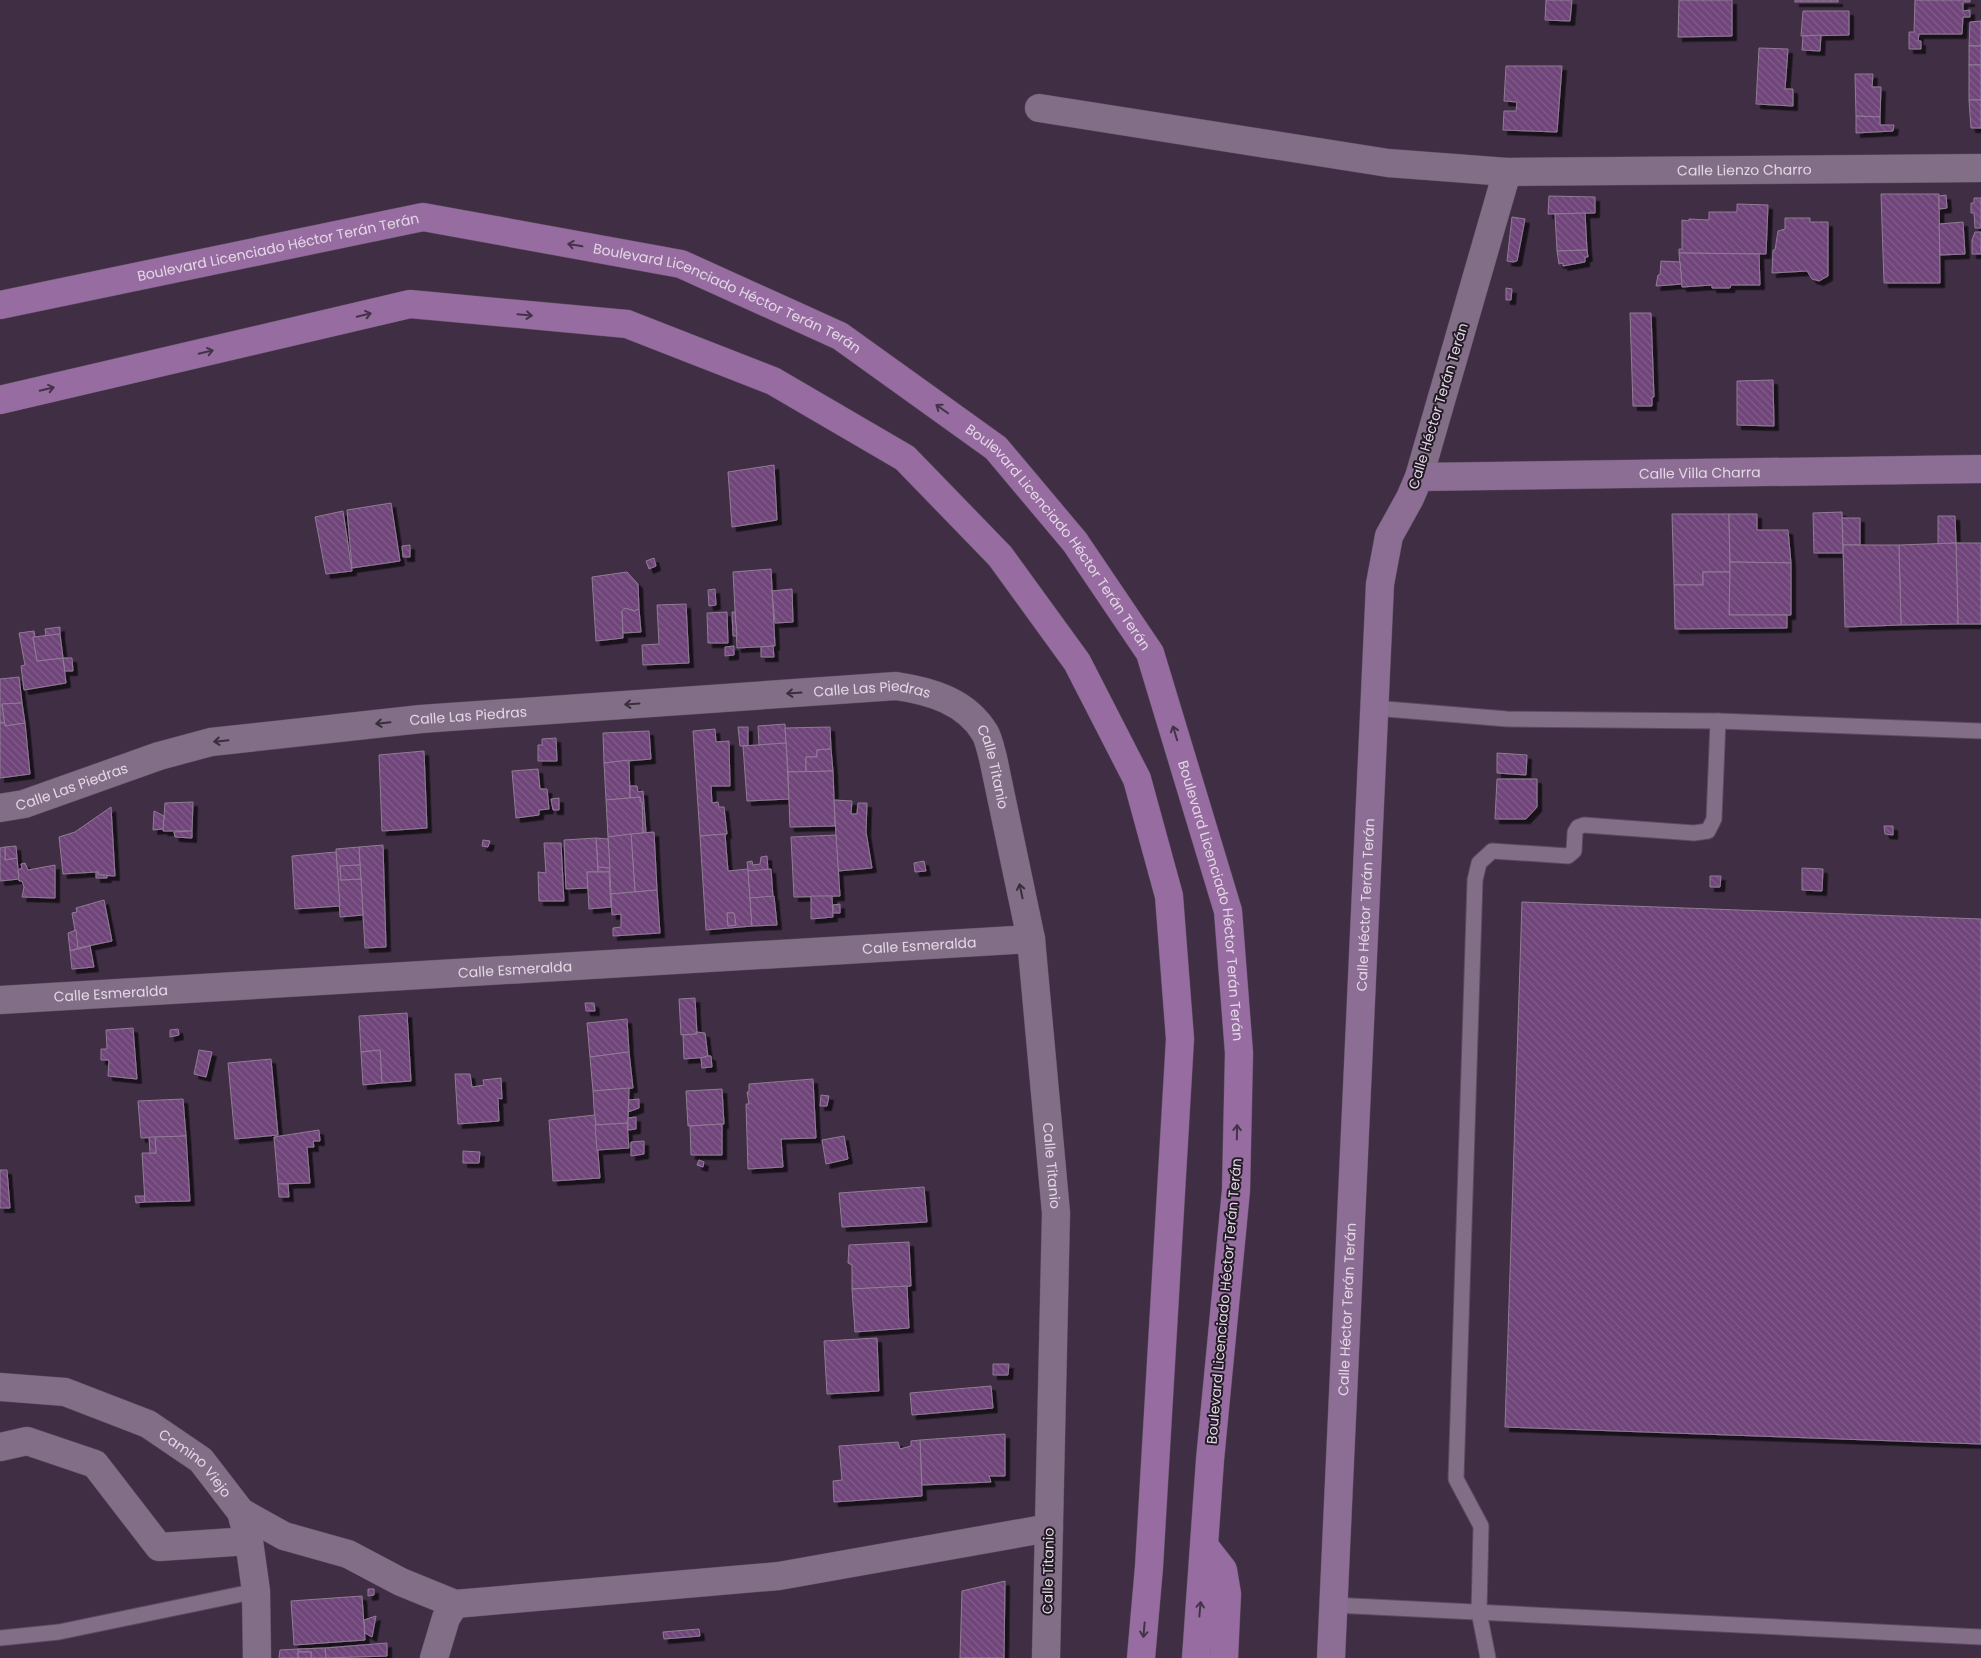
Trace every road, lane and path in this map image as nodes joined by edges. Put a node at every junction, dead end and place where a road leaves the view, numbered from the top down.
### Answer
1 (1039, 108) dead end
2 (1981, 168) edge
3 (1507, 172) junction
4 (0, 305) edge
5 (0, 400) edge
6 (1981, 469) edge
7 (1419, 477) junction
8 (946, 698) joint
9 (1374, 708) junction
10 (1718, 721) junction
11 (1981, 731) edge
12 (0, 808) edge
13 (1031, 939) junction
14 (0, 1000) edge
15 (0, 1387) edge
16 (0, 1447) edge
17 (240, 1512) junction
18 (1049, 1528) junction
19 (249, 1541) junction
20 (1205, 1548) junction
21 (256, 1591) junction
22 (455, 1604) junction
23 (1333, 1605) junction
24 (1479, 1612) junction
25 (1981, 1637) edge
26 (0, 1638) edge
27 (257, 1658) edge
28 (434, 1658) edge
29 (1046, 1658) edge
30 (1141, 1658) edge
31 (1196, 1658) edge
32 (1224, 1658) edge
33 (1331, 1658) edge
34 (1488, 1658) edge

1 - 3 street, Calle Lienzo Charro
2 - 3 street, Calle Lienzo Charro
3 - 7 street, Calle Héctor Terán Terán
20 -> 4 main road, Boulevard Licenciado Héctor Terán Terán
5 -> 30 main road
6 - 7 street, Calle Villa Charra
7 - 9 street, Calle Héctor Terán Terán
8 -> 12 street, Calle Las Piedras
13 -> 8 street, Calle Titanio
9 - 10 lane
9 - 23 street, Calle Héctor Terán Terán
10 - 11 lane
10 - 24 lane
13 - 14 street, Calle Esmeralda
13 - 18 street, Calle Titanio
15 - 17 street, Camino Viejo
16 - 19 street
17 - 19 street, Camino Viejo
17 - 22 street
18 - 22 street
18 - 29 street, Calle Titanio
19 - 21 street, Camino Viejo
31 -> 20 main road, Boulevard Licenciado Héctor Terán Terán
20 - 32 main road
21 - 26 lane
21 - 27 street, Camino Viejo
22 - 28 street
23 - 24 lane
23 - 33 street, Calle Héctor Terán Terán
24 - 25 lane
24 - 34 lane

